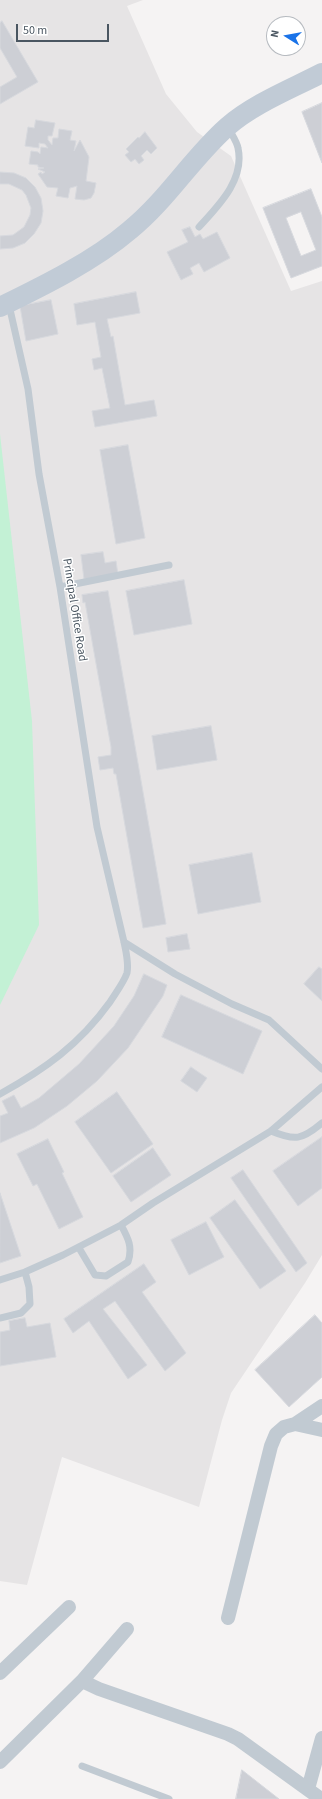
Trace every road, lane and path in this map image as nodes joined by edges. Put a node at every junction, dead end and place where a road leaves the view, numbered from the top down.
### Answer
1 (322, 73) edge
2 (228, 127) junction
3 (199, 227) dead end
4 (4, 305) edge
5 (169, 565) dead end
6 (60, 587) junction
7 (124, 942) junction
8 (322, 1069) edge
9 (322, 1087) edge
10 (0, 1094) edge
11 (322, 1123) edge
12 (271, 1131) junction
13 (121, 1225) junction
14 (79, 1248) junction
15 (25, 1272) junction
16 (0, 1280) edge
17 (0, 1318) edge
18 (322, 1406) edge
19 (295, 1424) junction
20 (322, 1430) edge
21 (69, 1607) dead end
22 (228, 1618) dead end
23 (127, 1629) dead end
24 (0, 1673) edge
25 (82, 1681) junction
26 (322, 1738) edge
27 (0, 1762) edge
28 (82, 1766) dead end
29 (308, 1789) junction
30 (168, 1799) edge
31 (321, 1799) edge

1 - 2 street
2 - 3 lane
2 - 4 street
4 - 6 lane, Principal Office Road
5 - 6 lane
6 - 7 lane, Principal Office Road
7 - 8 lane
7 - 10 lane, Principal Office Road
9 - 12 lane
11 - 12 lane
12 - 13 lane
13 - 14 lane
13 - 14 lane
14 - 15 lane
15 - 16 lane
15 - 17 lane
18 - 19 street
19 - 20 street
19 - 22 street
21 - 24 street
23 - 25 street
25 - 27 street
25 - 29 street
26 - 29 street
28 - 30 lane
29 - 31 street

